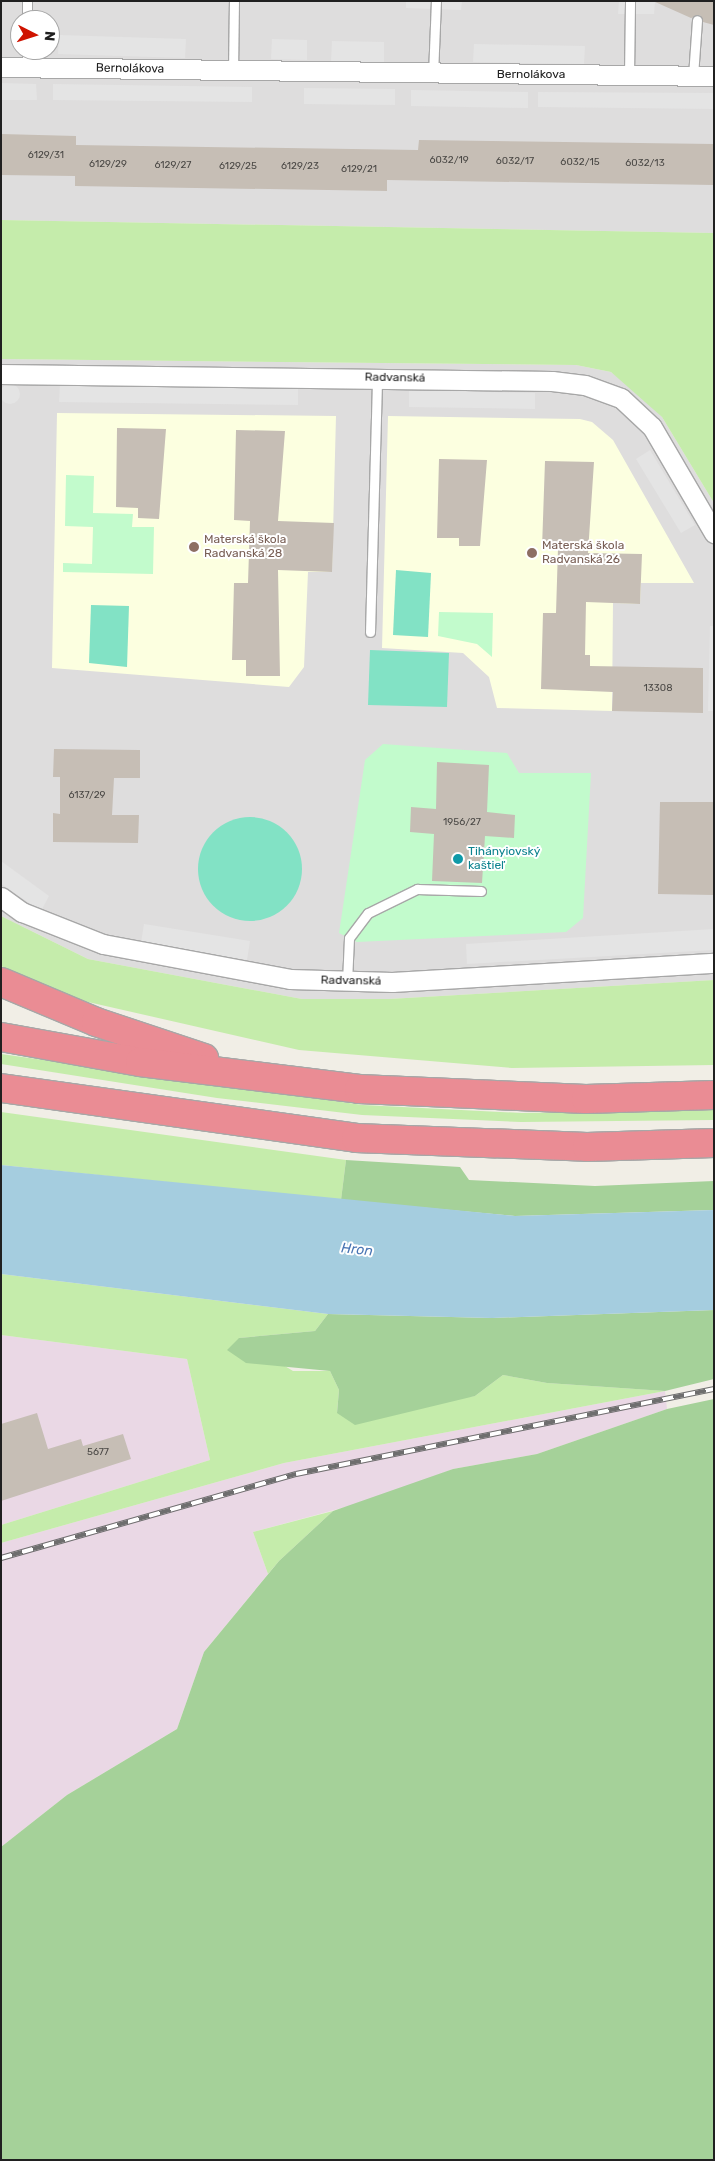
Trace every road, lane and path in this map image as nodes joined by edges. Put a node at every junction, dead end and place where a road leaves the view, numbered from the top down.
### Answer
1 (234, 1) edge
2 (436, 1) edge
3 (630, 1) edge
4 (697, 20) dead end
5 (24, 60) edge
6 (44, 60) edge
7 (1, 67) edge
8 (233, 71) junction
9 (433, 75) junction
10 (629, 75) junction
11 (693, 76) junction
12 (714, 76) edge
13 (1, 374) edge
14 (377, 378) junction
15 (714, 533) edge
16 (370, 632) dead end
17 (481, 891) dead end
18 (1, 897) edge
19 (714, 963) edge
20 (1, 982) edge
21 (347, 982) junction
22 (1, 1038) edge
23 (270, 1080) junction
24 (1, 1088) edge
25 (714, 1095) edge
26 (714, 1143) edge

1 - 8 lane
2 - 9 lane
3 - 10 lane
4 - 11 lane
5 - 7 street, Bernolákova
6 - 8 street, Bernolákova
8 - 9 street, Bernolákova
9 - 10 street, Bernolákova
10 - 11 street, Bernolákova
11 - 12 street, Bernolákova
13 - 14 street, Radvanská
14 - 15 street, Radvanská
14 - 16 lane
17 - 21 lane
18 - 21 street, Radvanská
19 - 21 street, Radvanská
20 - 23 highway
22 - 23 highway
23 - 25 highway
24 - 26 highway

